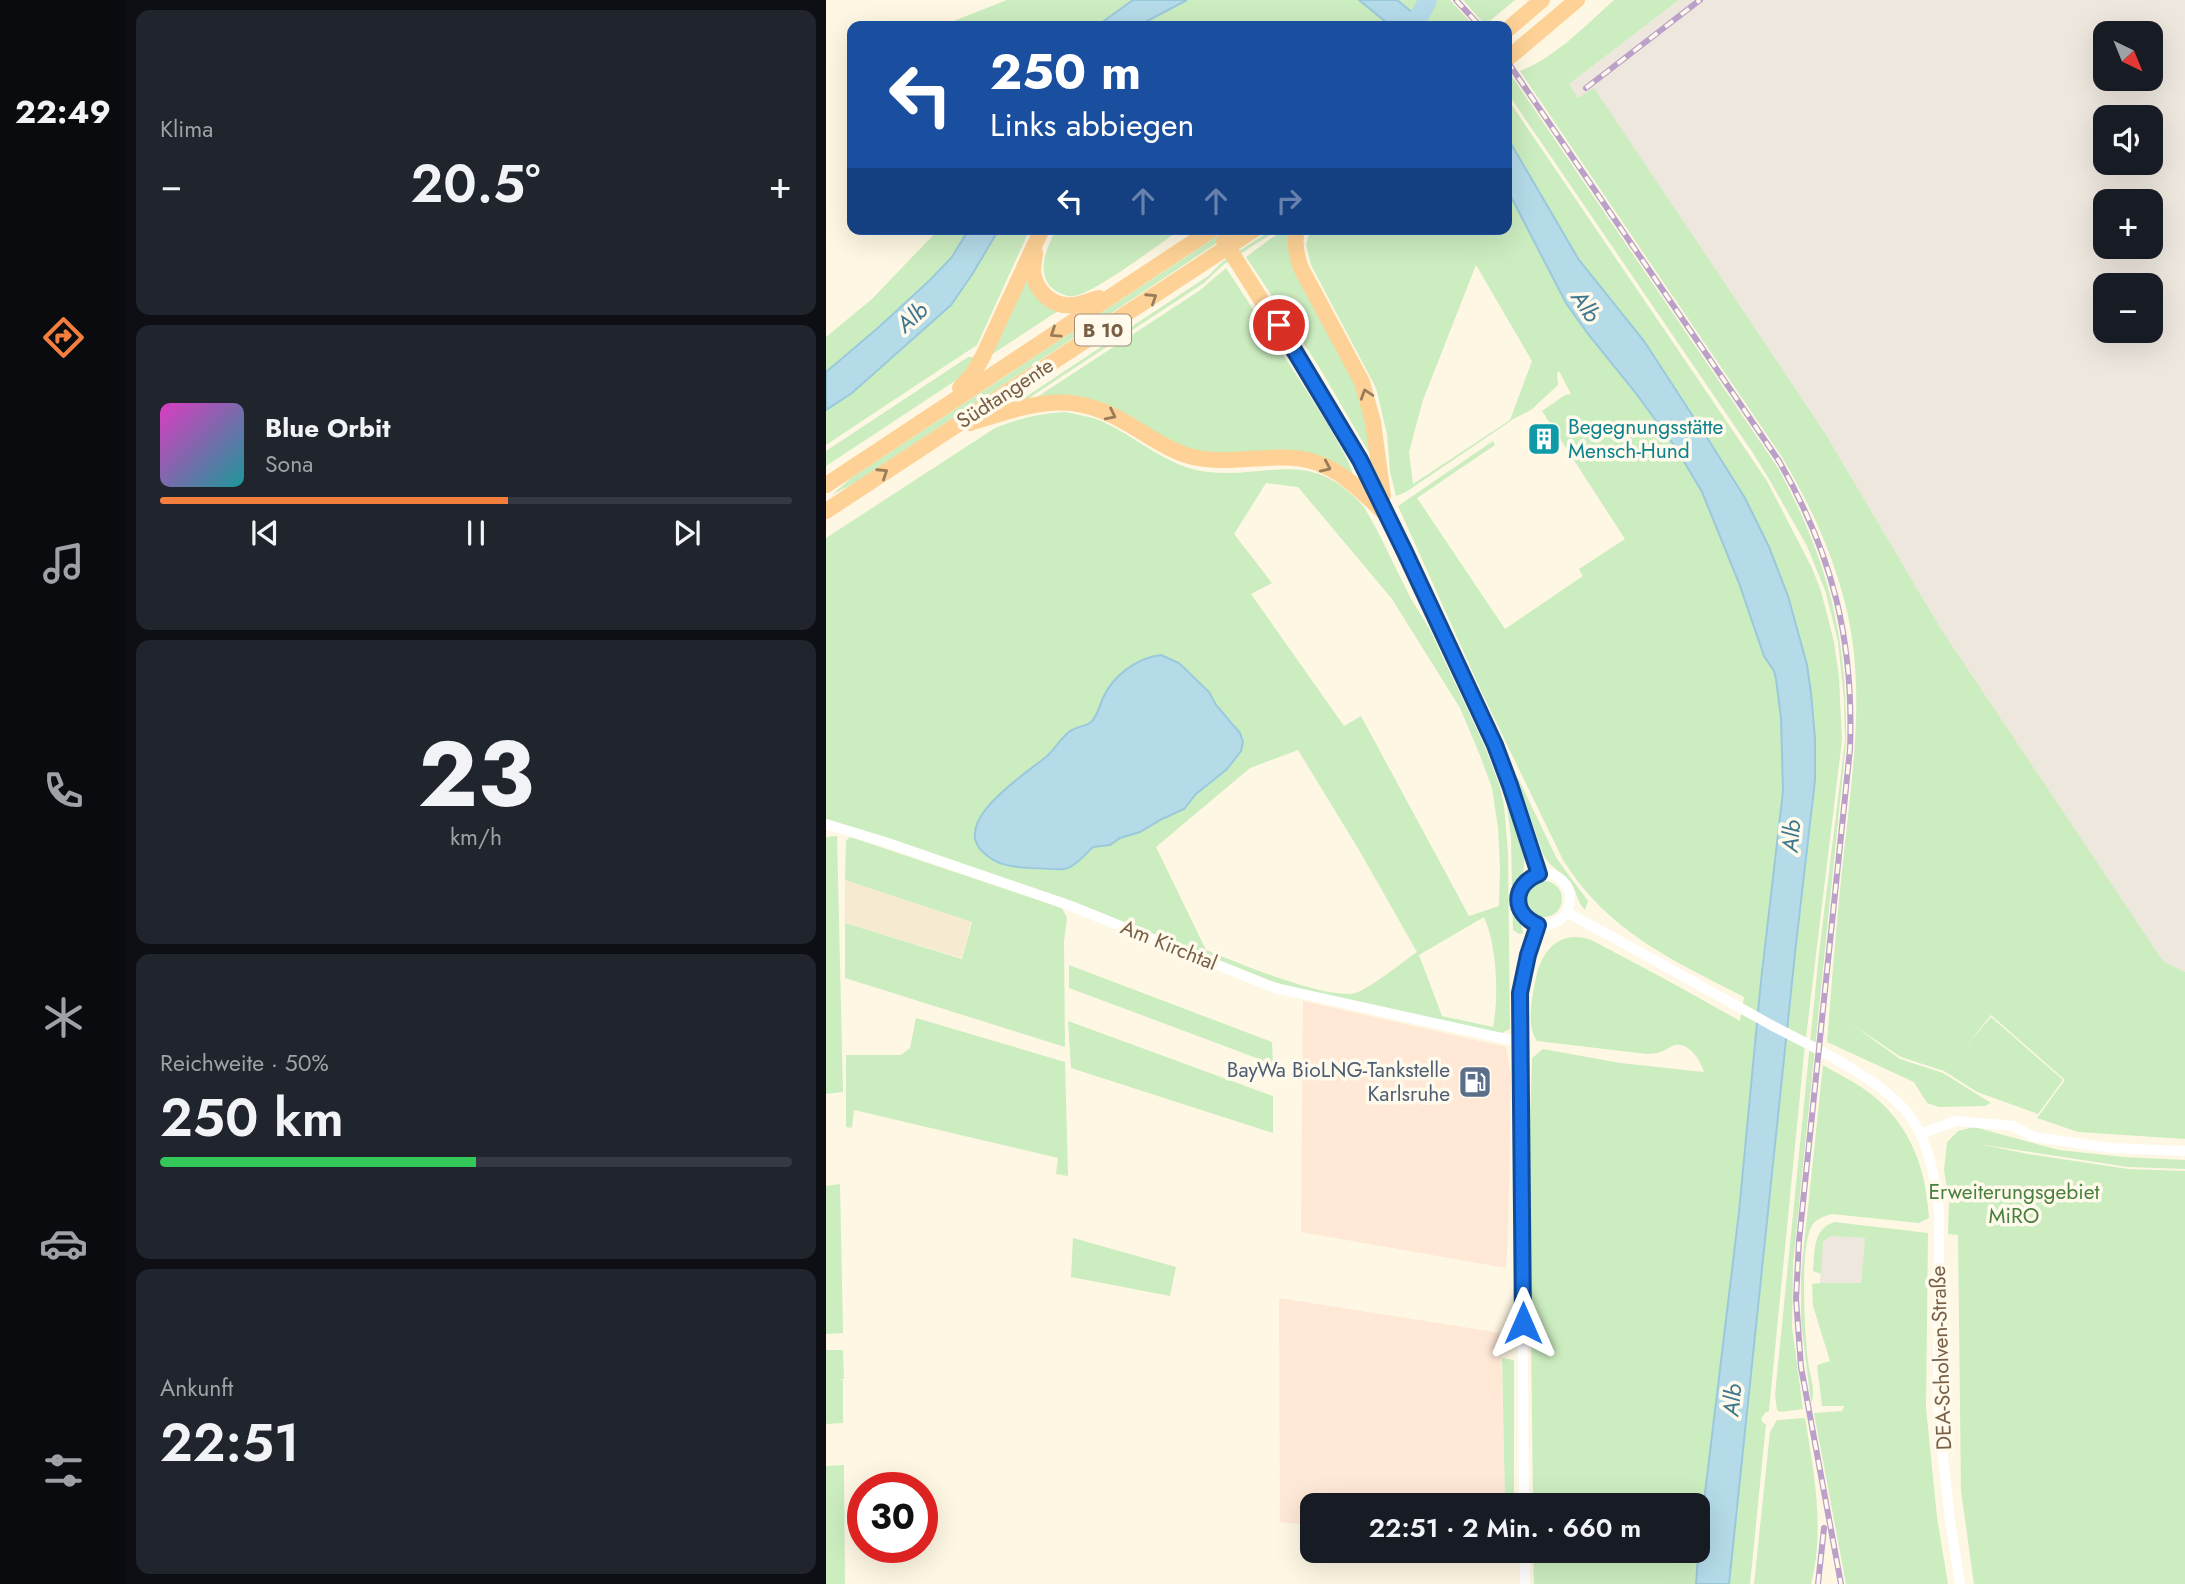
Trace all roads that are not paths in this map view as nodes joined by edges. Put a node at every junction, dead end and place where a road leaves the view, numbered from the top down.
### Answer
1 (1542, 0) edge
2 (1577, 0) edge
3 (1512, 26) edge
4 (1512, 55) edge
5 (1039, 235) edge
6 (1040, 235) edge
7 (1205, 235) edge
8 (1219, 235) edge
9 (1246, 235) edge
10 (1296, 235) edge
11 (1111, 295) junction
12 (938, 411) junction
13 (951, 429) junction
14 (826, 485) edge
15 (826, 511) edge
16 (1385, 512) junction
17 (826, 824) edge
18 (1539, 874) junction
19 (1566, 912) junction
20 (1538, 925) junction
21 (1520, 1042) junction
22 (1920, 1134) junction
23 (2185, 1151) edge
24 (1524, 1493) edge
25 (1525, 1563) edge
26 (1525, 1584) edge
27 (1960, 1584) edge

1 - 3 highway
2 - 4 highway
5 - 12 highway
6 - 11 highway
7 - 11 highway, Südtangente / B 10
8 - 16 highway
13 -> 9 highway, Südtangente / B 10
16 -> 10 highway
11 -> 12 highway, Südtangente / B 10
12 - 14 highway, Südtangente / B 10
15 -> 13 highway, Südtangente / B 10
13 -> 16 highway
16 - 18 street
17 - 21 street, Am Kirchtal
18 - 19 street
18 - 20 street
19 - 20 street
19 - 22 street, DEA-Scholven-Straße
20 - 21 street
21 - 24 street
22 - 23 street
22 - 27 street, DEA-Scholven-Straße
25 - 26 street

